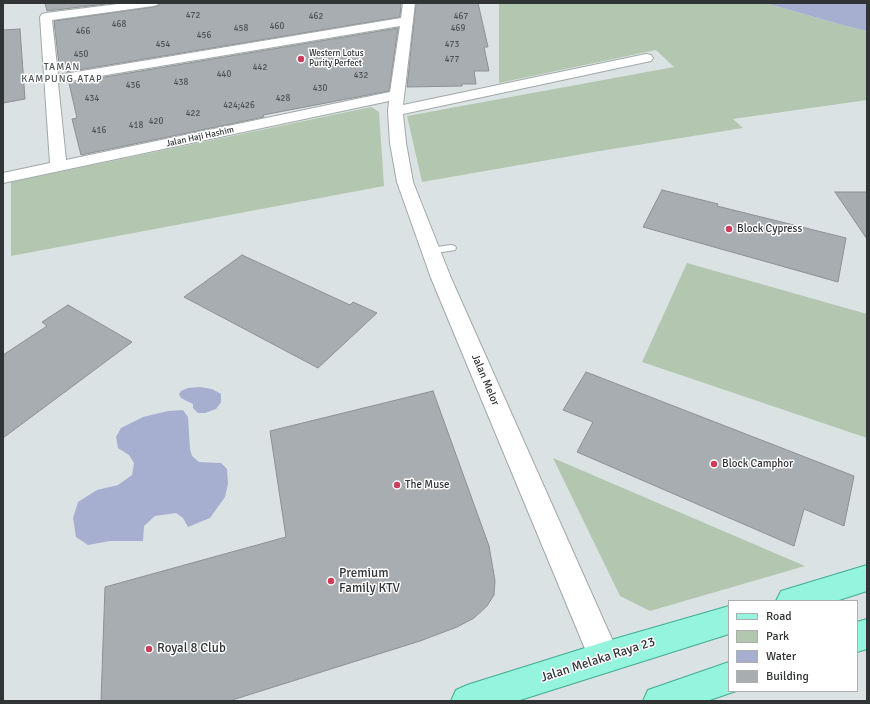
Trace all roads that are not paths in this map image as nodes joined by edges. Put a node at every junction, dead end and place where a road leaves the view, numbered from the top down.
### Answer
1 (153, 3) edge
2 (409, 3) edge
3 (407, 21) junction
4 (646, 58) dead end
5 (51, 80) junction
6 (396, 103) junction
7 (58, 166) junction
8 (3, 178) edge
9 (867, 578) edge
10 (794, 600) edge
11 (728, 620) edge
12 (604, 657) junction
13 (728, 678) edge
14 (467, 701) edge
15 (659, 701) edge

1 - 5 street
2 - 3 street, Jalan Melor
3 - 5 street
3 - 6 street, Jalan Melor
4 - 6 street, Jalan Haji Hashim
5 - 7 street
6 - 7 street, Jalan Haji Hashim
6 - 12 street, Jalan Melor
7 - 8 street, Jalan Haji Hashim
9 - 10 main road
11 - 12 main road, Jalan Melaka Raya 23
12 - 14 main road, Jalan Melaka Raya 23
13 - 15 main road

